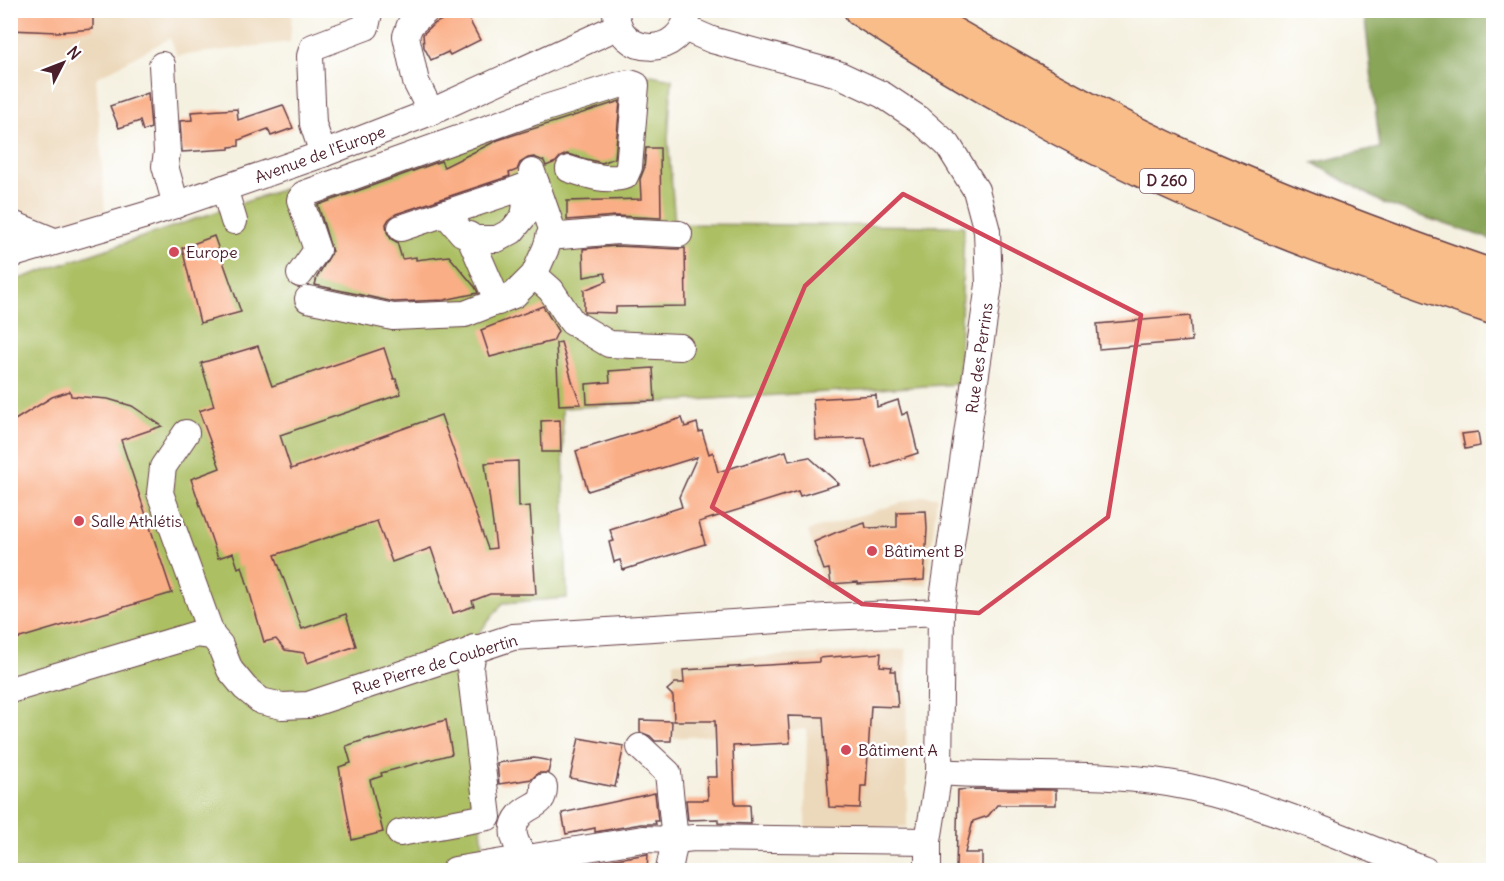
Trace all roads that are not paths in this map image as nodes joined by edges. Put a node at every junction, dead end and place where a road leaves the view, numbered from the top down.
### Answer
1 (427, 10) edge
2 (861, 10) edge
3 (911, 10) edge
4 (369, 13) dead end
5 (617, 18) edge
6 (686, 19) edge
7 (162, 65) dead end
8 (431, 112) junction
9 (323, 154) junction
10 (570, 169) dead end
11 (529, 181) junction
12 (224, 188) junction
13 (176, 205) junction
14 (445, 213) junction
15 (234, 221) dead end
16 (10, 223) edge
17 (401, 228) dead end
18 (679, 234) dead end
19 (469, 236) junction
20 (549, 237) junction
21 (54, 241) junction
22 (10, 255) edge
23 (300, 274) dead end
24 (534, 275) junction
25 (1494, 277) edge
26 (309, 298) dead end
27 (498, 302) junction
28 (1494, 308) edge
29 (680, 347) dead end
30 (186, 433) dead end
31 (941, 612) junction
32 (212, 636) junction
33 (474, 648) junction
34 (10, 690) edge
35 (640, 747) dead end
36 (939, 772) junction
37 (544, 787) dead end
38 (400, 833) dead end
39 (675, 840) junction
40 (928, 841) junction
41 (527, 858) junction
42 (455, 870) edge
43 (669, 870) edge
44 (928, 870) edge
45 (1425, 870) edge

1 - 8 street
2 - 28 highway, D 260
3 - 25 highway, D 260
4 - 9 street
5 - 6 street
5 - 8 street, Avenue de l'Europe
6 - 31 street, Rue des Perrins
7 - 13 street
8 - 9 street, Avenue de l'Europe
9 - 12 street, Avenue de l'Europe
10 - 23 street
11 - 14 street
11 - 19 street
11 - 20 street
12 - 13 street, Avenue de l'Europe
12 - 15 street
13 - 21 street, Avenue de l'Europe
14 - 17 street
14 - 19 street
16 - 21 street
18 - 20 street
19 - 27 street
20 - 24 street
21 - 22 street, Avenue de l'Europe
24 - 27 street
24 - 29 street
26 - 27 street
30 - 32 street, Rue Pierre de Coubertin
31 - 33 street, Rue Pierre de Coubertin
31 - 36 street, Rue des Perrins
32 - 33 street, Rue Pierre de Coubertin
32 - 34 street
33 - 38 street
35 - 39 street
36 - 40 street, Rue des Perrins
36 - 45 street
37 - 41 street
39 - 40 street
39 - 41 street
39 - 43 street
40 - 44 street, Rue des Perrins
41 - 42 street

